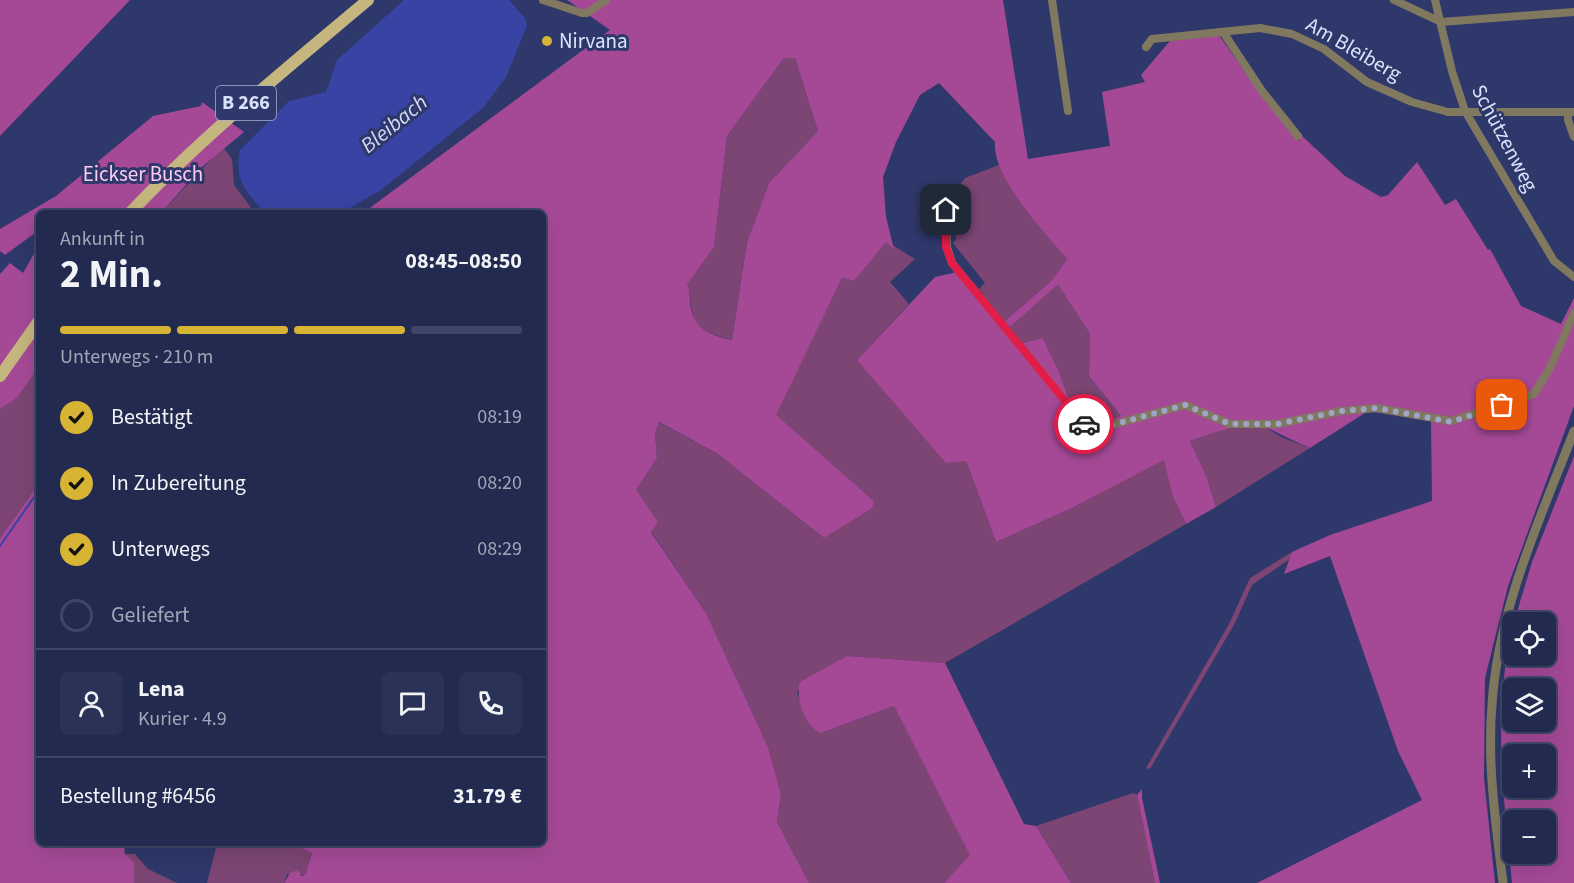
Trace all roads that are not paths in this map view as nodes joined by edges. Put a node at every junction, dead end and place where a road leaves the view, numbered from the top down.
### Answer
1 (368, 0) edge
2 (543, 0) edge
3 (606, 0) edge
4 (1052, 0) edge
5 (1394, 0) edge
6 (1435, 0) edge
7 (1574, 12) edge
8 (1441, 22) junction
9 (1223, 32) junction
10 (1146, 47) dead end
11 (1068, 111) dead end
12 (1465, 111) junction
13 (1571, 112) edge
14 (1298, 136) dead end
15 (1574, 137) edge
16 (133, 210) edge
17 (946, 210) dead end
18 (1574, 277) edge
19 (1574, 313) edge
20 (36, 325) edge
21 (0, 376) edge
22 (1574, 431) edge
23 (1503, 883) edge

1 - 16 main road, B 266
2 - 3 street
4 - 11 street
5 - 8 street
6 - 8 street, Schützenweg
7 - 8 street
8 - 12 street, Schützenweg
9 - 10 street, Am Bleiberg
9 - 12 street, Am Bleiberg
9 - 14 street
12 - 13 street, Am Bleiberg
12 - 18 street, Schützenweg
13 - 15 street
17 - 19 street
20 - 21 main road
22 - 23 street

